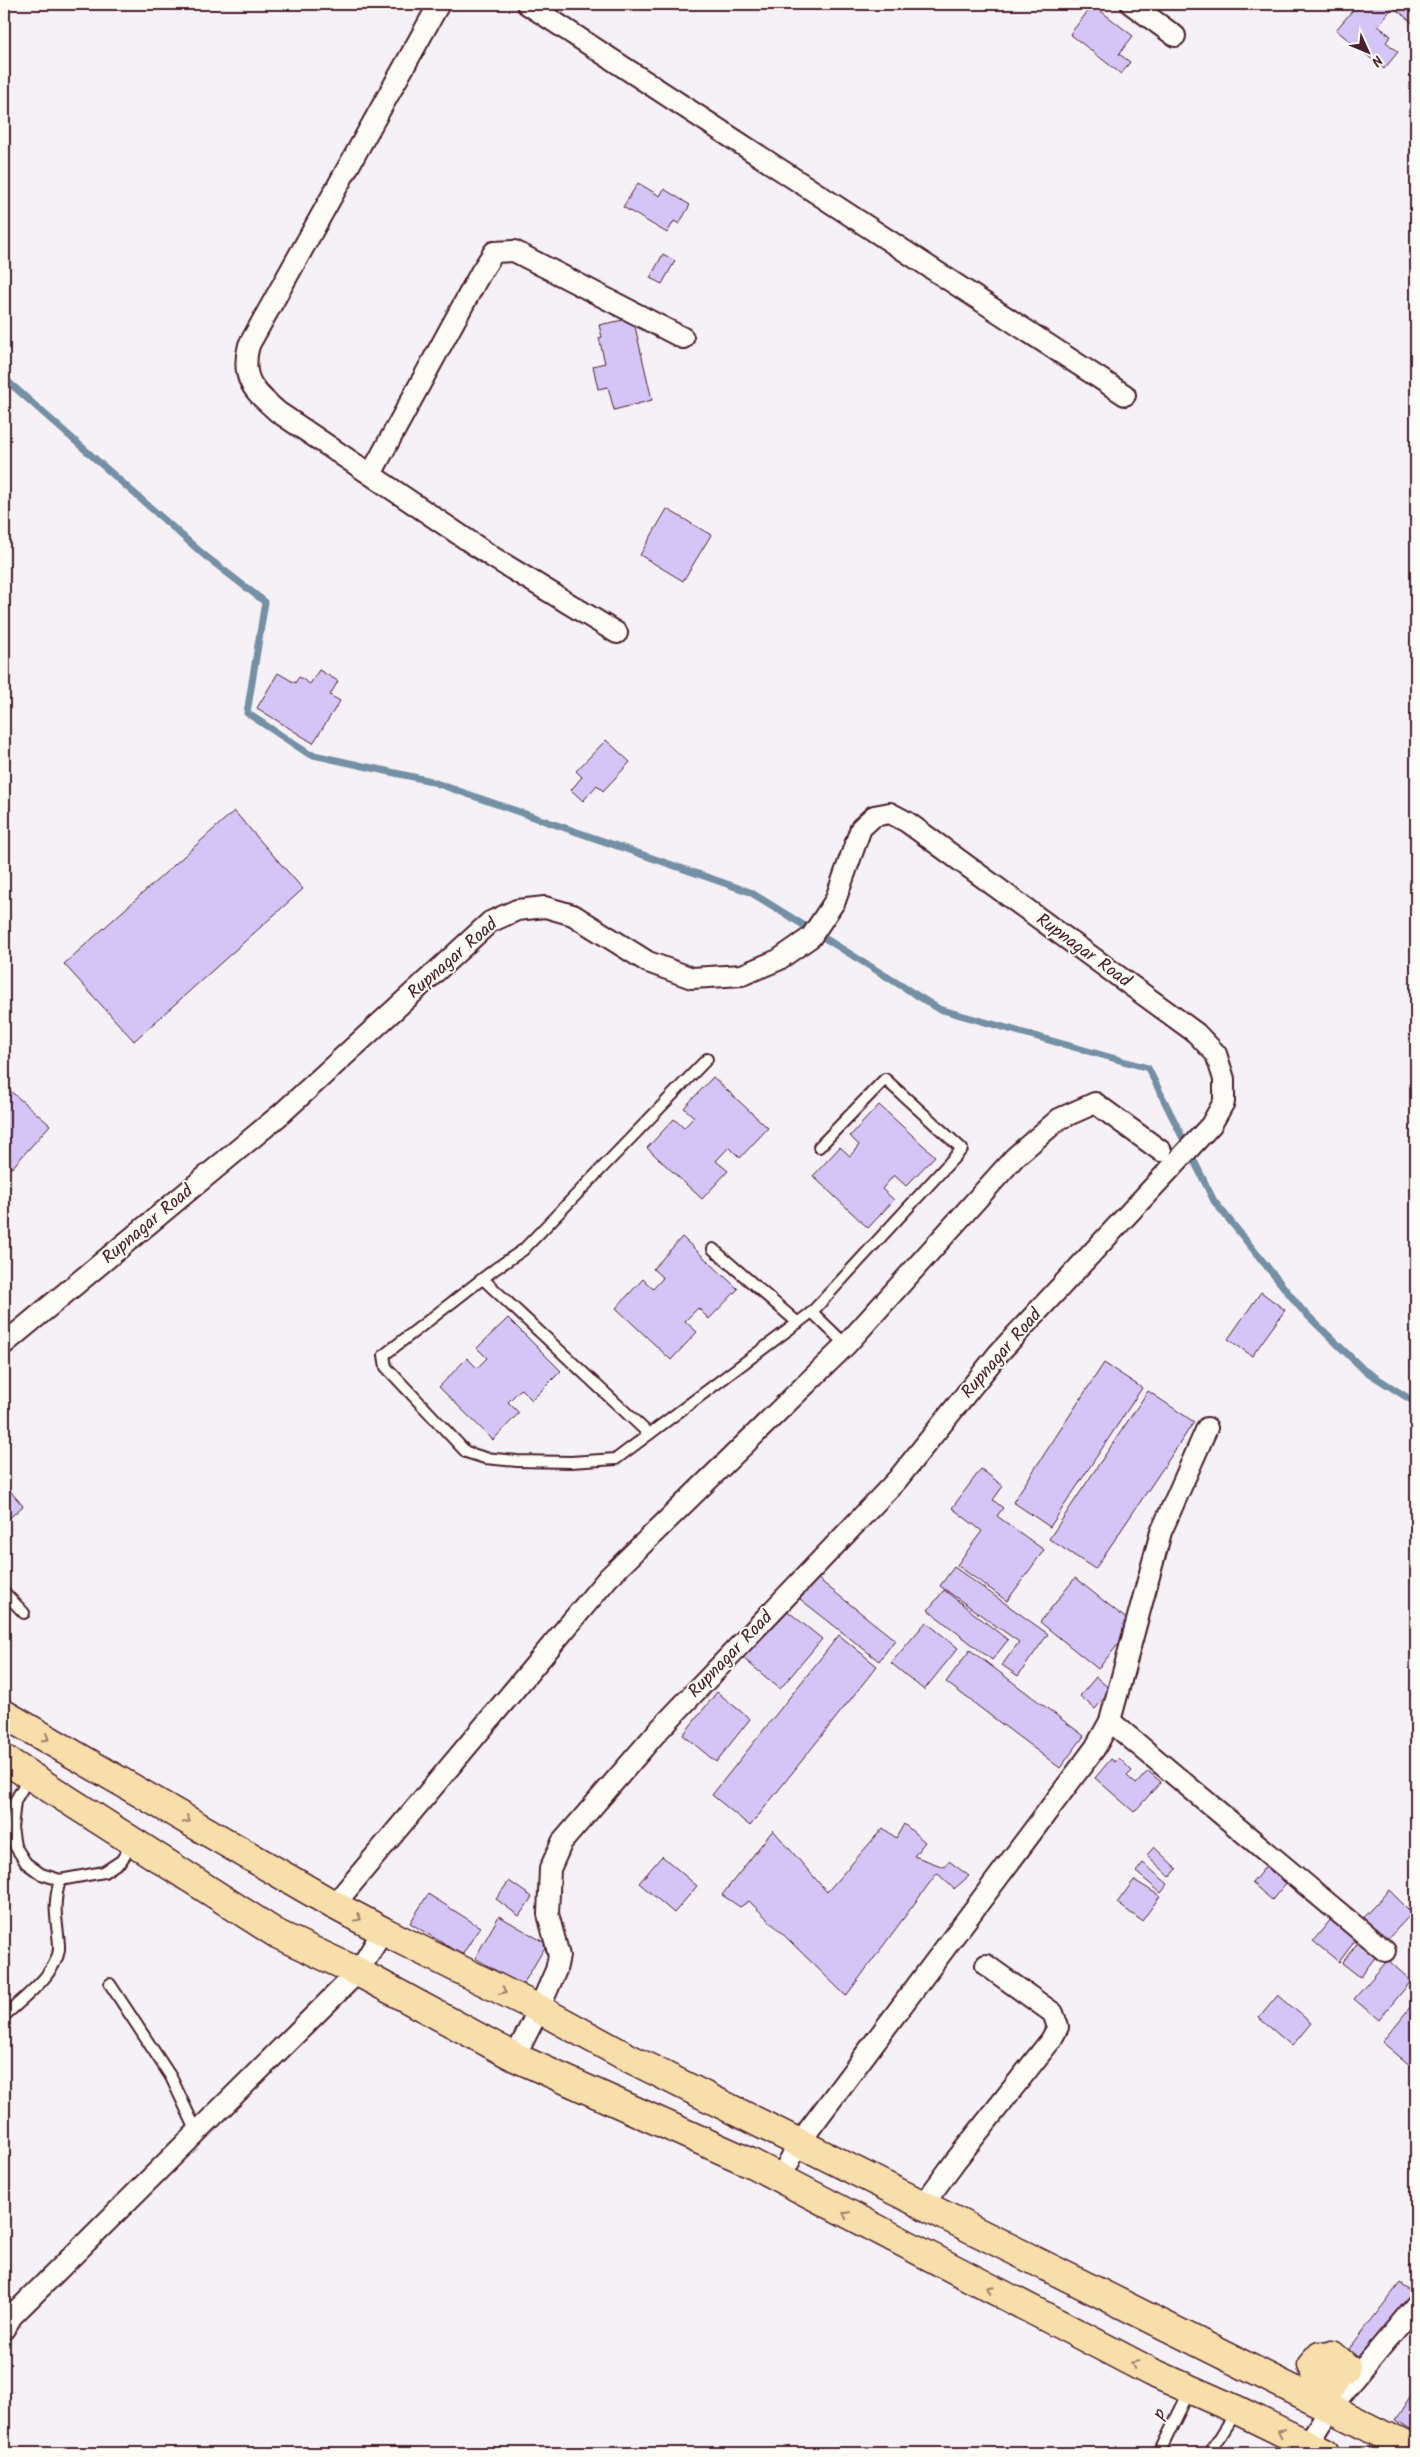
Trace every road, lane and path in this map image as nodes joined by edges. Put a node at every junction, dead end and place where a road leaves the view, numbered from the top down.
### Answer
1 (439, 4) edge
2 (527, 4) edge
3 (1131, 4) edge
4 (1175, 36) dead end
5 (683, 338) dead end
6 (1126, 396) dead end
7 (371, 474) junction
8 (617, 633) dead end
9 (707, 1059) dead end
10 (819, 1147) dead end
11 (1170, 1156) junction
12 (713, 1249) dead end
13 (483, 1279) junction
14 (812, 1312) junction
15 (798, 1323) junction
16 (4, 1344) edge
17 (846, 1345) junction
18 (1207, 1428) dead end
19 (649, 1434) junction
20 (4, 1592) edge
21 (24, 1613) dead end
22 (4, 1714) edge
23 (1110, 1721) junction
24 (4, 1759) edge
25 (22, 1789) dead end
26 (134, 1842) junction
27 (60, 1880) junction
28 (334, 1905) junction
29 (382, 1931) junction
30 (1385, 1951) dead end
31 (986, 1965) dead end
32 (358, 1972) junction
33 (110, 1984) dead end
34 (539, 2009) junction
35 (4, 2016) edge
36 (515, 2057) junction
37 (197, 2132) junction
38 (799, 2143) junction
39 (780, 2179) junction
40 (923, 2205) junction
41 (1416, 2305) edge
42 (6, 2318) edge
43 (1190, 2390) junction
44 (1331, 2407) junction
45 (1238, 2410) junction
46 (1316, 2449) edge
47 (1162, 2450) edge
48 (1416, 2451) edge
49 (1210, 2453) edge

1 - 7 street
2 - 6 street
3 - 4 street
5 - 7 street
7 - 8 street
9 - 13 lane
10 - 14 lane
11 - 16 street, Rupnagar Road
11 - 17 street
11 - 34 street, Rupnagar Road
12 - 15 lane
13 - 19 lane
13 - 19 lane
14 - 15 lane
14 - 17 lane
15 - 19 lane
17 - 28 street
18 - 23 street
20 - 21 lane
22 -> 28 main road
23 - 30 street
23 - 38 street
24 - 26 main road
25 - 27 lane
26 - 27 lane
26 - 32 main road
27 - 35 lane
28 -> 29 main road
29 - 32 street
29 -> 34 main road
31 - 40 street
32 - 36 main road
32 - 37 street
33 - 37 lane
34 - 36 street, Rupnagar Road
34 - 38 main road
36 - 39 main road
37 - 42 street
38 - 39 street
38 - 40 main road
43 -> 39 main road
40 - 44 main road
41 - 44 street
43 - 45 main road
43 - 47 lane, p
44 - 46 street
44 - 48 main road
46 -> 45 main road
45 - 49 lane

